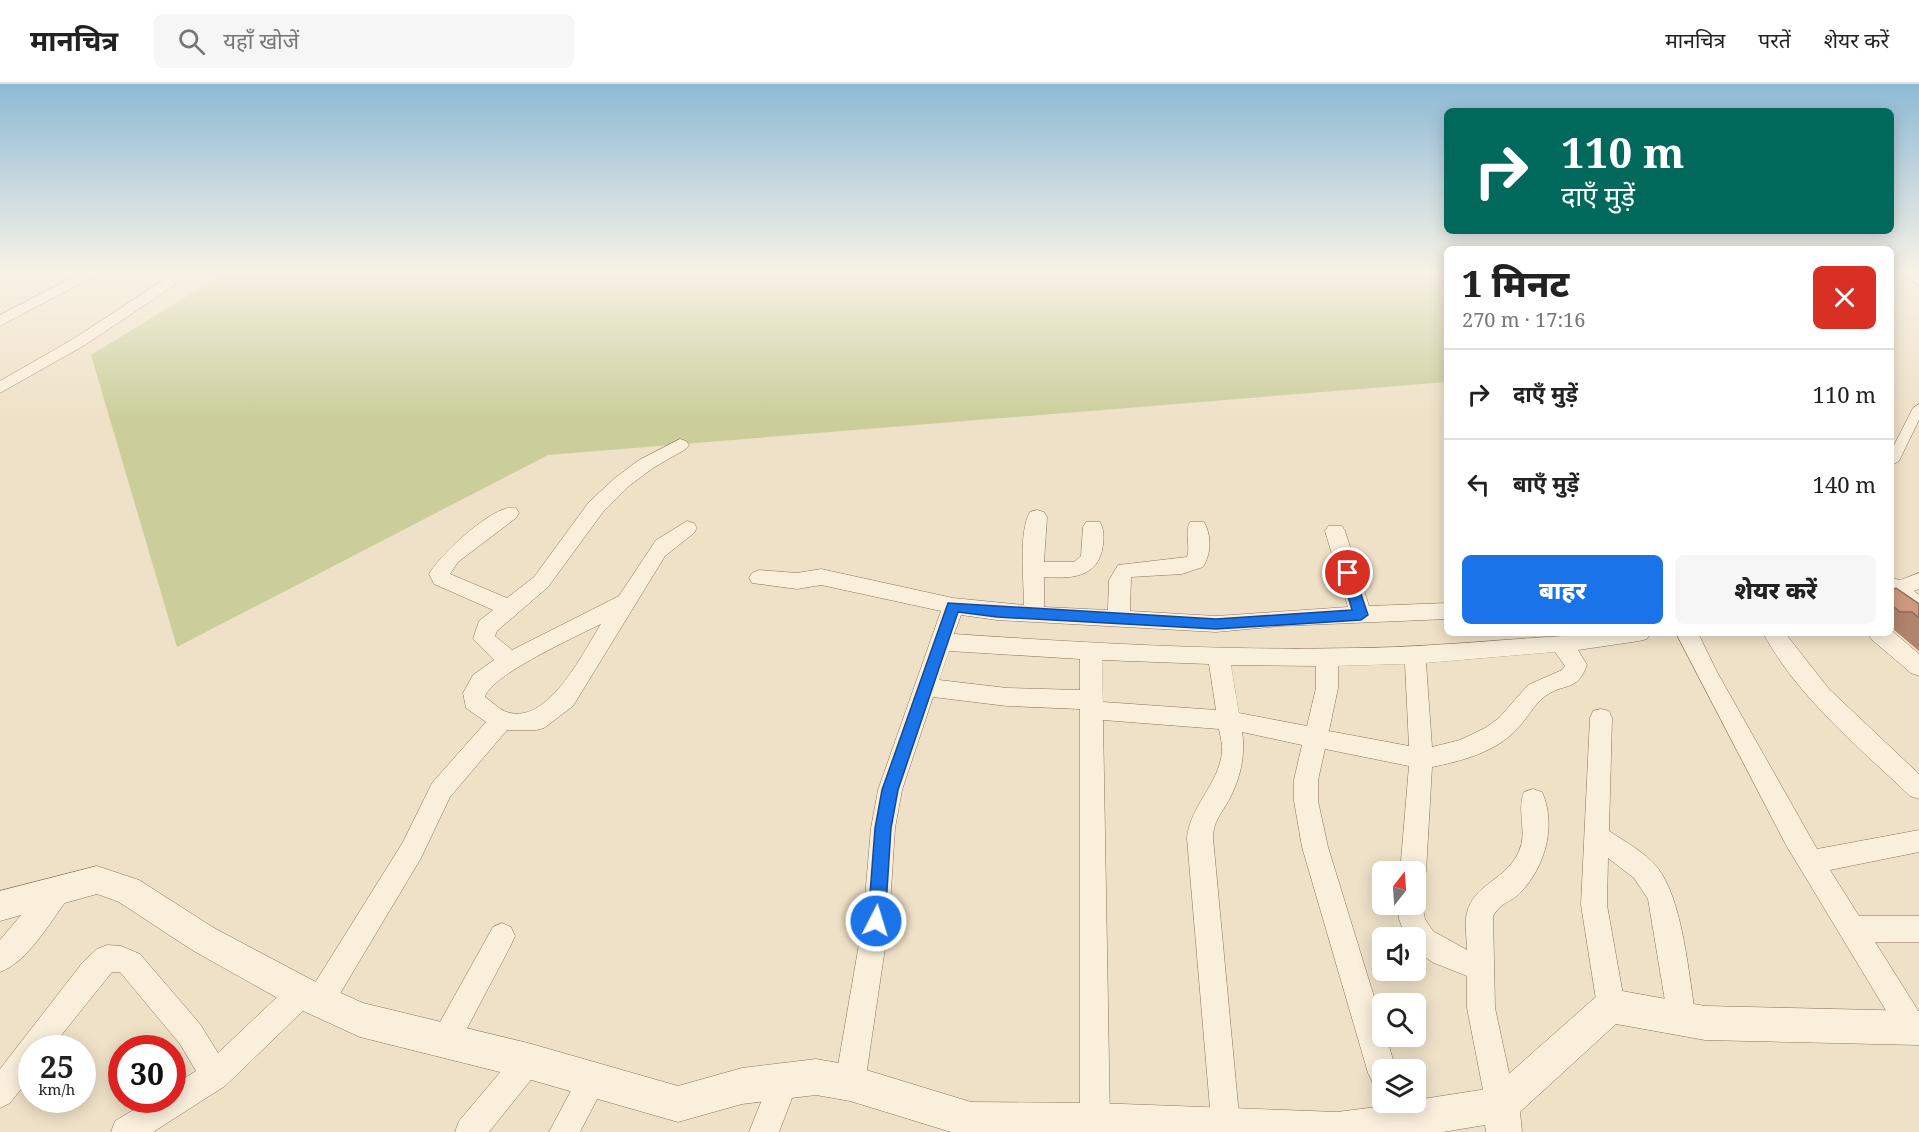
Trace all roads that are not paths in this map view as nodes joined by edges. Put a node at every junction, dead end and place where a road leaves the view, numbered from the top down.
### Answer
1 (111, 321) edge
2 (0, 388) edge
3 (1919, 408) edge
4 (680, 445) dead end
5 (1894, 457) edge
6 (509, 513) dead end
7 (1037, 517) dead end
8 (1093, 527) dead end
9 (1197, 527) dead end
10 (687, 528) dead end
11 (1335, 531) dead end
12 (1034, 569) junction
13 (759, 578) dead end
14 (1919, 581) edge
15 (1894, 589) edge
16 (1894, 590) edge
17 (626, 602) junction
18 (953, 606) junction
19 (1919, 606) edge
20 (509, 608) junction
21 (1444, 611) edge
22 (1034, 614) junction
23 (1361, 615) junction
24 (1119, 619) junction
25 (1619, 636) edge
26 (1688, 636) edge
27 (1776, 636) edge
28 (1883, 636) edge
29 (942, 642) junction
30 (1563, 644) junction
31 (1091, 651) junction
32 (1218, 655) junction
33 (1415, 655) junction
34 (1327, 658) junction
35 (510, 661) junction
36 (1919, 667) edge
37 (927, 688) junction
38 (1091, 705) junction
39 (1601, 718) dead end
40 (1229, 720) junction
41 (501, 721) junction
42 (1315, 736) junction
43 (1421, 759) junction
44 (1919, 789) edge
45 (1533, 800) dead end
46 (1597, 837) junction
47 (1919, 841) edge
48 (1414, 861) edge
49 (1811, 862) junction
50 (58, 891) junction
51 (0, 906) edge
52 (1410, 915) edge
53 (1852, 929) junction
54 (1919, 929) edge
55 (502, 936) dead end
56 (0, 959) edge
57 (1480, 968) junction
58 (310, 998) junction
59 (1611, 1006) junction
60 (1682, 1019) junction
61 (1915, 1028) edge
62 (44, 1035) edge
63 (445, 1041) junction
64 (1379, 1059) edge
65 (528, 1061) junction
66 (18, 1070) edge
67 (215, 1076) junction
68 (592, 1080) junction
69 (784, 1080) junction
70 (850, 1083) junction
71 (0, 1093) edge
72 (1388, 1113) edge
73 (1421, 1113) edge
74 (1503, 1119) edge
75 (1095, 1121) junction
76 (969, 1126) edge
77 (1244, 1128) edge
78 (126, 1132) edge
79 (470, 1132) edge
80 (564, 1132) edge
81 (764, 1132) edge

1 - 2 street
3 - 5 street
4 - 20 street
6 - 20 street
7 - 12 street
8 - 12 street
9 - 24 street
10 - 17 street
11 - 23 street
12 - 22 street
13 - 18 street
14 - 15 street
16 - 19 street
17 - 35 street
17 - 41 street
18 - 22 street
18 - 29 street
20 - 35 street
21 - 23 street
22 - 24 street
23 - 24 street
25 - 30 street
26 - 49 street
27 - 44 street
28 - 36 street
29 - 31 street
29 - 37 street
30 - 33 street
30 - 43 street
31 - 32 street
31 - 38 street
32 - 34 street
32 - 40 street
33 - 34 street
33 - 43 street
34 - 42 street
35 - 41 street
37 - 38 street
37 - 70 street
38 - 40 street
38 - 75 street
39 - 46 street
40 - 42 street
40 - 77 street
41 - 58 street
42 - 43 street
42 - 64 street
43 - 48 street
45 - 57 street
46 - 59 street
46 - 60 street
47 - 49 street
49 - 53 street
50 - 51 street
50 - 56 street
50 - 58 street
52 - 57 street
53 - 54 street
53 - 61 street
55 - 63 street
57 - 74 street
58 - 63 street
58 - 67 street
59 - 60 street
59 - 74 street
60 - 61 street
62 - 67 street
63 - 65 street
65 - 68 street
65 - 79 street
66 - 71 street
67 - 78 street
68 - 69 street
68 - 80 street
69 - 70 street
69 - 81 street
70 - 76 street
72 - 77 street
73 - 74 street
75 - 76 street
75 - 77 street

